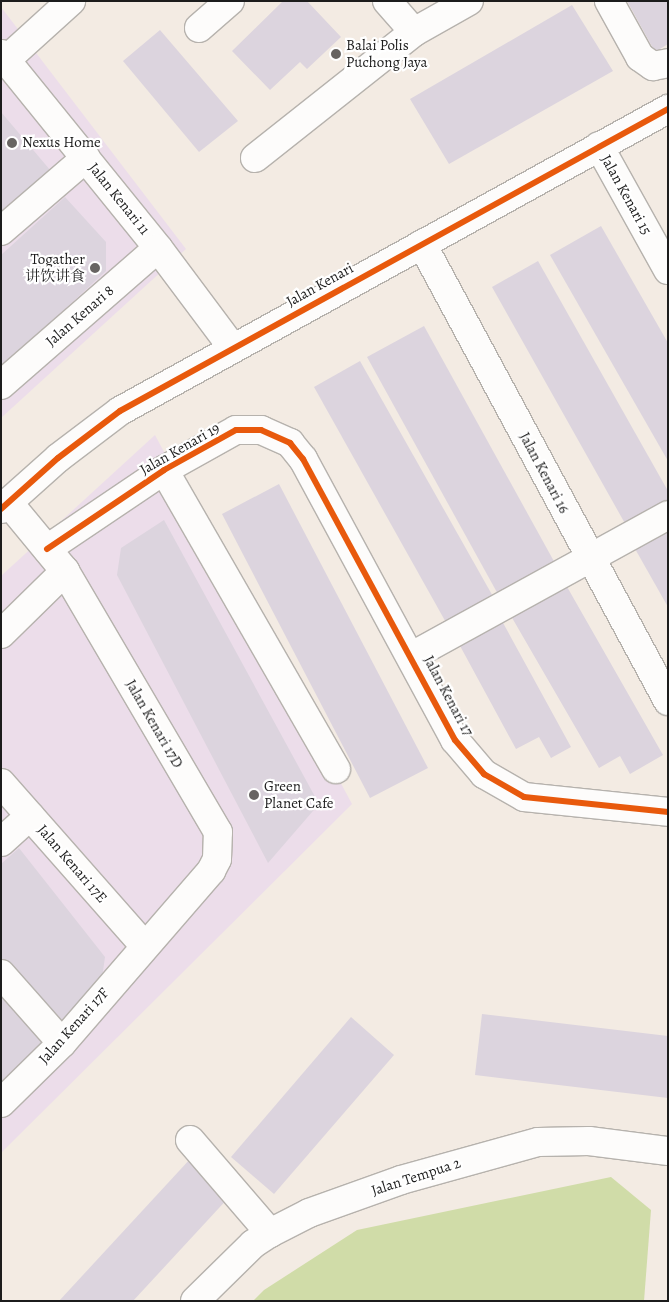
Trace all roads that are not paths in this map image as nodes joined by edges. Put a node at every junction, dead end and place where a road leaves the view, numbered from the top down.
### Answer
1 (71, 1) edge
2 (230, 1) edge
3 (387, 1) edge
4 (469, 1) edge
5 (609, 1) edge
6 (199, 28) dead end
7 (414, 32) junction
8 (4, 57) edge
9 (668, 63) edge
10 (668, 109) edge
11 (599, 146) junction
12 (86, 158) junction
13 (255, 158) dead end
14 (1, 231) edge
15 (422, 244) junction
16 (158, 248) junction
17 (668, 270) edge
18 (232, 347) junction
19 (1, 385) edge
20 (303, 459) joint
21 (164, 470) junction
22 (5, 506) edge
23 (668, 515) edge
24 (47, 549) junction
25 (589, 558) junction
26 (65, 571) junction
27 (1, 634) edge
28 (412, 656) junction
29 (668, 701) edge
30 (336, 769) dead end
31 (1, 783) edge
32 (668, 812) edge
33 (30, 816) junction
34 (1, 842) edge
35 (144, 945) junction
36 (1, 974) edge
37 (62, 1043) junction
38 (1, 1103) edge
39 (190, 1140) dead end
40 (668, 1151) edge
41 (270, 1233) junction
42 (195, 1301) edge

1 - 8 street
2 - 6 street
3 - 7 street
4 - 7 street
5 - 9 street
7 - 13 street
8 - 12 street, Jalan Kenari 11
10 - 11 street, Jalan Kenari
11 - 15 street, Jalan Kenari
11 - 17 street, Jalan Kenari 15
12 - 14 street
12 - 16 street, Jalan Kenari 11
15 - 18 street, Jalan Kenari
15 - 25 street, Jalan Kenari 16
16 - 18 street, Jalan Kenari 11
16 - 19 street, Jalan Kenari 8
18 - 22 street, Jalan Kenari
20 - 21 street, Jalan Kenari 19
20 - 28 street, Jalan Kenari 17
21 - 24 street, Jalan Kenari 19
21 - 30 street
22 - 24 street, Jalan Kenari 17D
23 - 25 street
24 - 26 street, Jalan Kenari 17D
25 - 28 street
25 - 29 street, Jalan Kenari 16
26 - 27 street
26 - 35 street, Jalan Kenari 17D
28 - 32 street, Jalan Kenari 17
31 - 33 street, Jalan Kenari 17E
33 - 34 street
33 - 35 street, Jalan Kenari 17E
35 - 37 street, Jalan Kenari 17F
36 - 37 street
37 - 38 street, Jalan Kenari 17F
39 - 41 street
40 - 41 street, Jalan Tempua 2
41 - 42 street, Jalan Tempua 2

